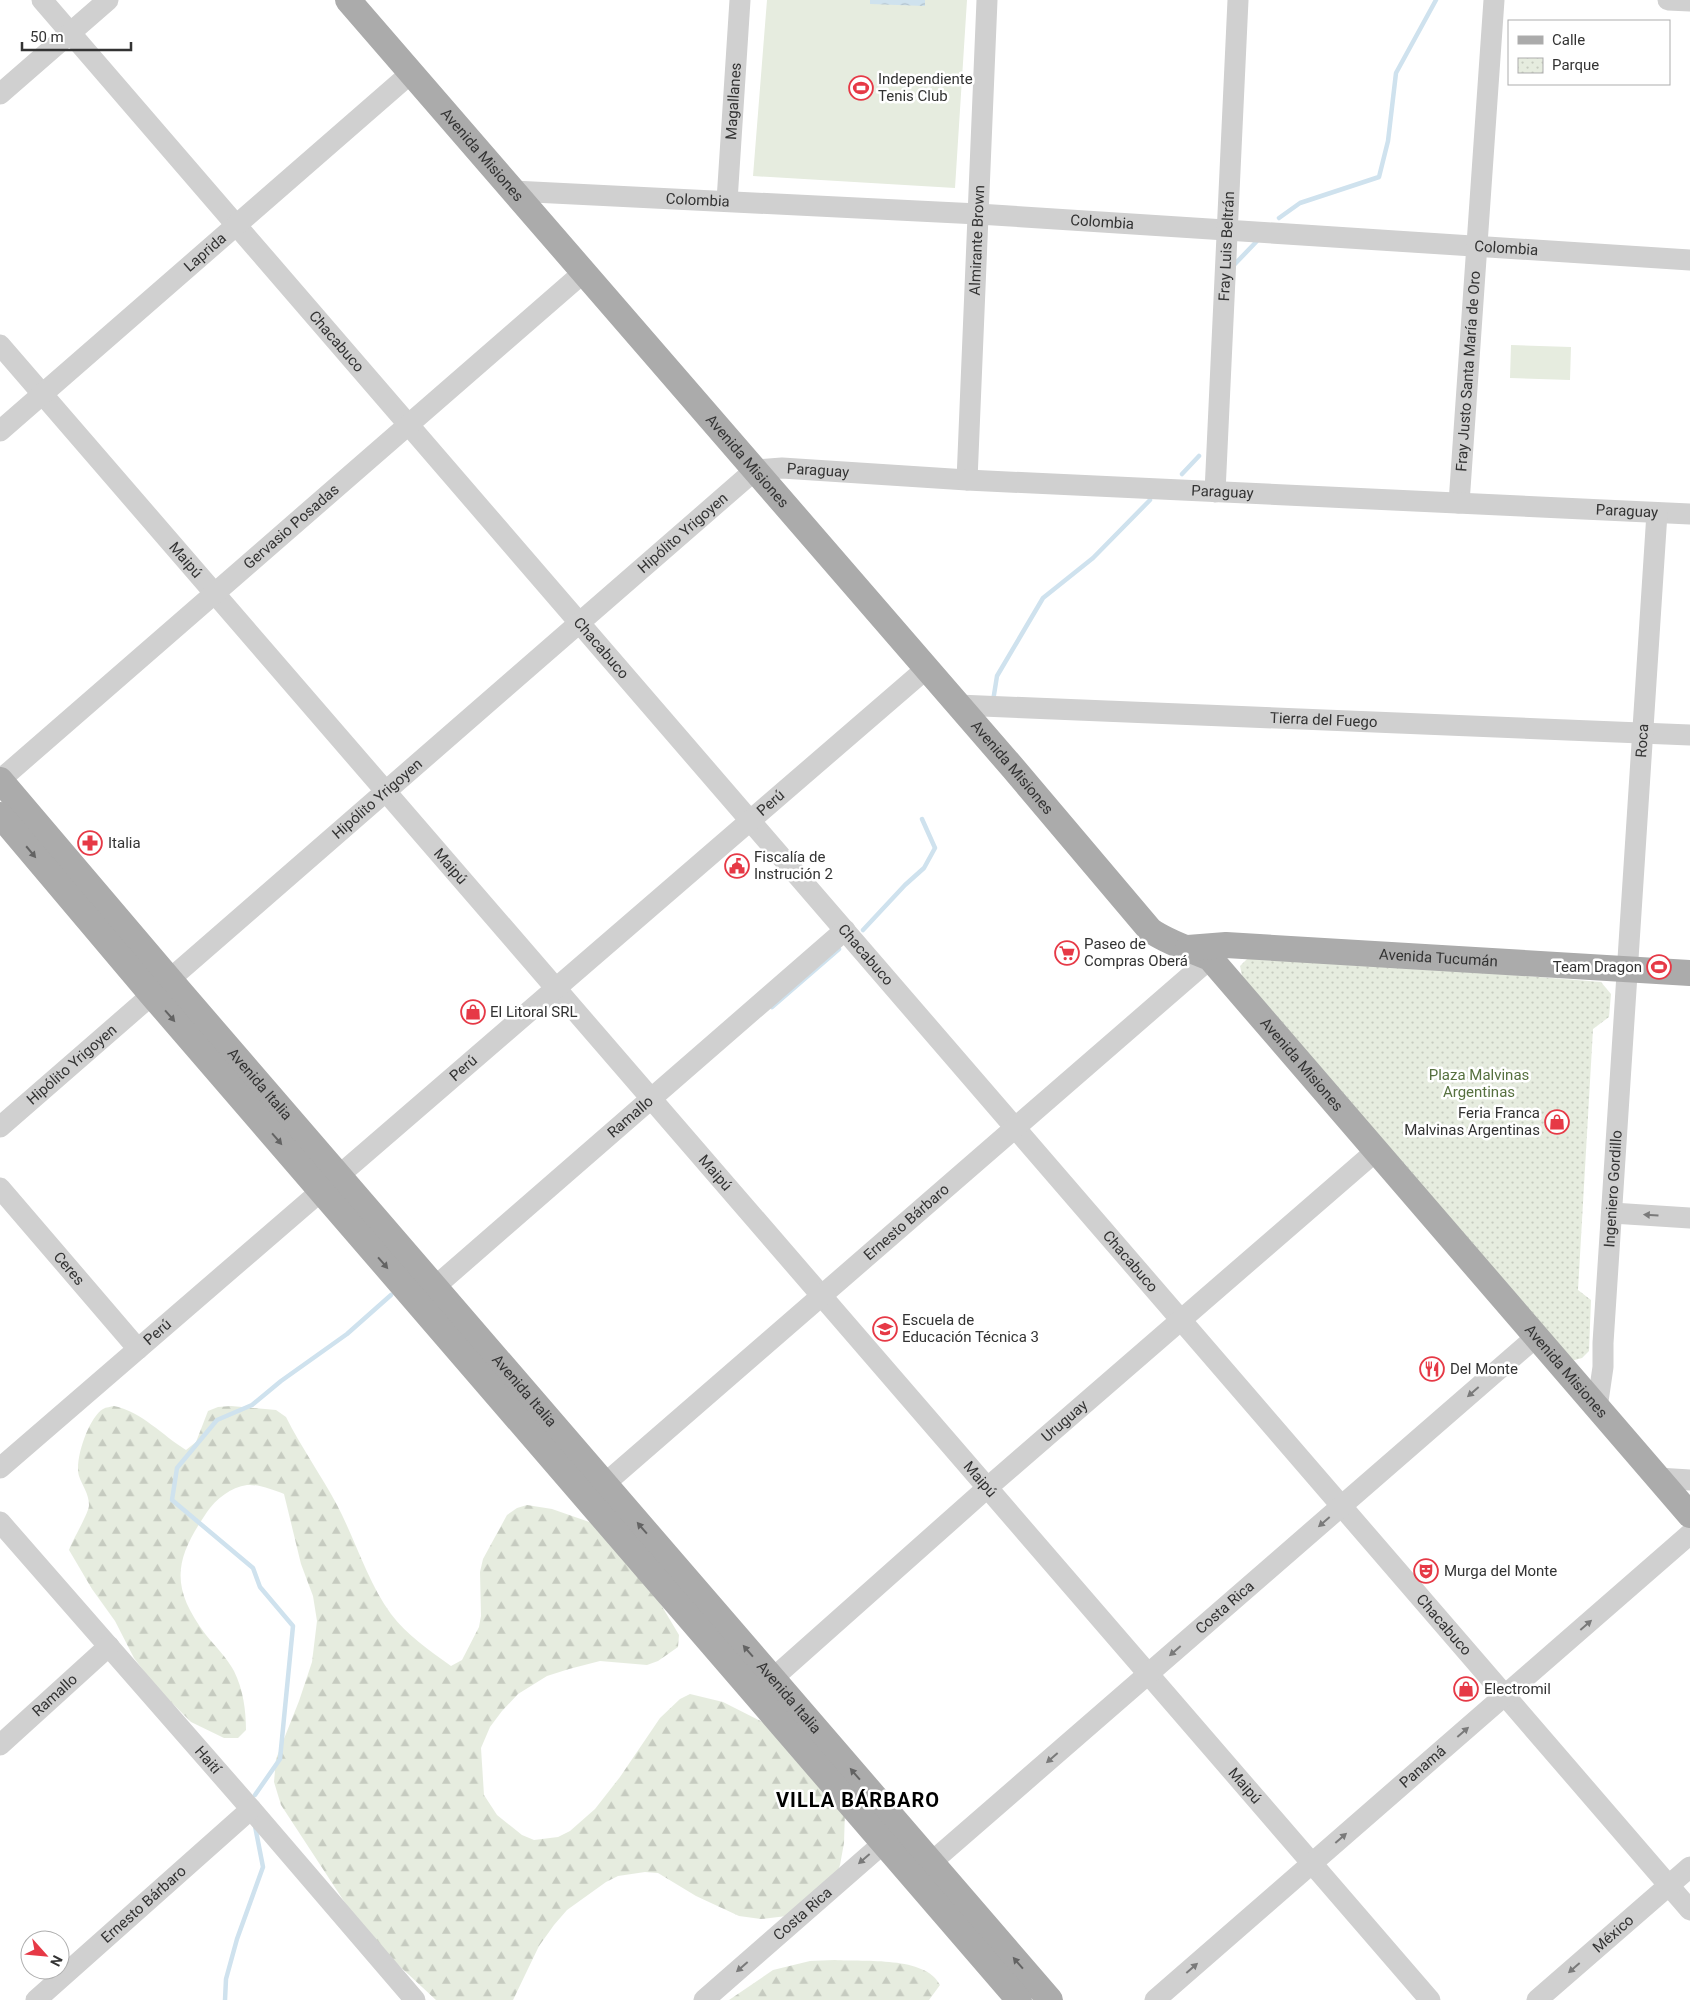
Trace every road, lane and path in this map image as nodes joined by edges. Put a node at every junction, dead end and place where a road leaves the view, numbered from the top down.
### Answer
1 (42, 0) edge
2 (108, 0) edge
3 (348, 0) edge
4 (740, 0) edge
5 (987, 0) edge
6 (1238, 0) edge
7 (1494, 0) edge
8 (1668, 0) edge
9 (1690, 1) edge
10 (70, 33) junction
11 (411, 73) junction
12 (0, 94) edge
13 (513, 191) junction
14 (727, 201) junction
15 (978, 214) junction
16 (236, 225) junction
17 (1228, 230) junction
18 (1477, 246) junction
19 (1690, 260) edge
20 (584, 272) junction
21 (0, 345) edge
22 (42, 394) junction
23 (409, 425) junction
24 (0, 431) edge
25 (755, 470) junction
26 (967, 480) junction
27 (1215, 492) junction
28 (1459, 504) junction
29 (1657, 513) junction
30 (1690, 514) edge
31 (215, 594) junction
32 (580, 623) junction
33 (927, 668) junction
34 (958, 705) junction
35 (1643, 732) junction
36 (1690, 735) edge
37 (0, 780) edge
38 (386, 792) junction
39 (0, 815) edge
40 (750, 821) junction
41 (844, 930) junction
42 (1208, 950) junction
43 (1628, 969) junction
44 (1690, 973) edge
45 (161, 988) junction
46 (556, 988) junction
47 (651, 1098) junction
48 (0, 1128) edge
49 (1015, 1128) junction
50 (1376, 1151) junction
51 (330, 1183) junction
52 (0, 1188) edge
53 (1612, 1213) junction
54 (1690, 1218) edge
55 (426, 1294) junction
56 (821, 1296) junction
57 (1181, 1320) junction
58 (1536, 1337) junction
59 (138, 1349) junction
60 (1597, 1408) junction
61 (0, 1468) edge
62 (1658, 1478) junction
63 (1690, 1480) edge
64 (987, 1488) junction
65 (596, 1492) junction
66 (1342, 1506) junction
67 (1690, 1515) edge
68 (0, 1522) edge
69 (1690, 1534) edge
70 (108, 1646) junction
71 (1148, 1674) junction
72 (764, 1686) junction
73 (1505, 1695) junction
74 (0, 1745) edge
75 (251, 1809) junction
76 (892, 1835) junction
77 (1312, 1863) junction
78 (1690, 1868) edge
79 (922, 1870) junction
80 (1669, 1886) junction
81 (1690, 1910) edge
82 (36, 2000) edge
83 (415, 2000) edge
84 (704, 2000) edge
85 (1019, 2000) edge
86 (1050, 2000) edge
87 (1155, 2000) edge
88 (1430, 2000) edge
89 (1538, 2000) edge

1 - 10 street, Chacabuco
2 - 10 street
3 - 11 main road, Avenida Misiones
4 - 14 street, Magallanes
5 - 15 street, Almirante Brown
6 - 17 street, Fray Luis Beltrán
7 - 18 street, Fray Justo Santa María de Oro
8 - 9 street
10 - 12 street
10 - 16 street, Chacabuco
11 - 13 main road, Avenida Misiones
11 - 16 street, Laprida
13 - 14 street, Colombia
13 - 20 main road, Avenida Misiones
14 - 15 street, Colombia
15 - 17 street, Colombia
15 - 26 street, Almirante Brown
16 - 22 street, Laprida
16 - 23 street, Chacabuco
17 - 18 street, Colombia
17 - 27 street, Fray Luis Beltrán
18 - 19 street, Colombia
18 - 28 street, Fray Justo Santa María de Oro
20 - 23 street, Gervasio Posadas
20 - 25 main road, Avenida Misiones
21 - 22 street, Maipú
22 - 24 street, Laprida
22 - 31 street, Maipú
23 - 31 street, Gervasio Posadas
23 - 32 street, Chacabuco
25 - 26 street, Paraguay
25 - 32 street, Hipólito Yrigoyen
25 - 33 main road, Avenida Misiones
26 - 27 street, Paraguay
27 - 28 street, Paraguay
28 - 29 street, Paraguay
29 - 30 street, Paraguay
29 - 35 street, Roca
31 - 37 street, Gervasio Posadas
31 - 38 street, Maipú
32 - 38 street, Hipólito Yrigoyen
32 - 40 street, Chacabuco
33 - 34 main road, Avenida Misiones
33 - 40 street, Perú
34 - 35 street, Tierra del Fuego
34 - 42 main road, Avenida Misiones
35 - 36 street, Tierra del Fuego
35 - 43 street, Roca
37 - 45 main road, Avenida Italia
38 - 45 street, Hipólito Yrigoyen
38 - 46 street, Maipú
39 -> 45 main road, Avenida Italia
40 - 41 street, Chacabuco
40 - 46 street, Perú
41 - 47 street, Ramallo
41 - 49 street, Chacabuco
42 - 43 main road, Avenida Tucumán
42 - 49 street, Ernesto Bárbaro
42 - 50 main road, Avenida Misiones
43 - 44 main road, Avenida Tucumán
43 - 53 street, Ingeniero Gordillo
45 - 48 street, Hipólito Yrigoyen
45 - 51 main road, Avenida Italia
46 - 47 street, Maipú
46 - 51 street, Perú
47 - 55 street, Ramallo
47 - 56 street, Maipú
49 - 56 street, Ernesto Bárbaro
49 - 57 street, Chacabuco
50 - 57 street, Uruguay
50 - 58 main road, Avenida Misiones
51 - 55 main road, Avenida Italia
51 - 59 street, Perú
52 - 59 street, Ceres
54 -> 53 street
53 - 60 street, Ingeniero Gordillo
55 - 65 main road, Avenida Italia
56 - 64 street, Maipú
56 - 65 street, Ernesto Bárbaro
57 - 64 street, Uruguay
57 - 66 street, Chacabuco
58 - 60 main road, Avenida Misiones
58 -> 66 street, Costa Rica
59 - 61 street, Perú
60 - 62 main road, Avenida Misiones
62 - 63 street
62 - 67 main road, Avenida Misiones
64 - 71 street, Maipú
64 - 72 street, Uruguay
65 - 72 main road, Avenida Italia
66 -> 71 street, Costa Rica
66 - 73 street, Chacabuco
68 - 70 street, Haití
73 -> 69 street, Panamá
70 - 74 street, Ramallo
70 - 75 street, Haití
71 - 77 street, Maipú
71 -> 79 street, Costa Rica
72 - 76 main road, Avenida Italia
77 -> 73 street, Panamá
73 - 80 street, Chacabuco
75 - 82 street, Ernesto Bárbaro
75 - 83 street, Haití
76 - 79 main road, Avenida Italia
76 -> 84 street, Costa Rica
87 -> 77 street, Panamá
77 - 88 street, Maipú
78 - 80 street, México
79 - 85 main road, Avenida Italia
86 -> 79 main road, Avenida Italia
80 - 81 street, Chacabuco
80 -> 89 street, México

